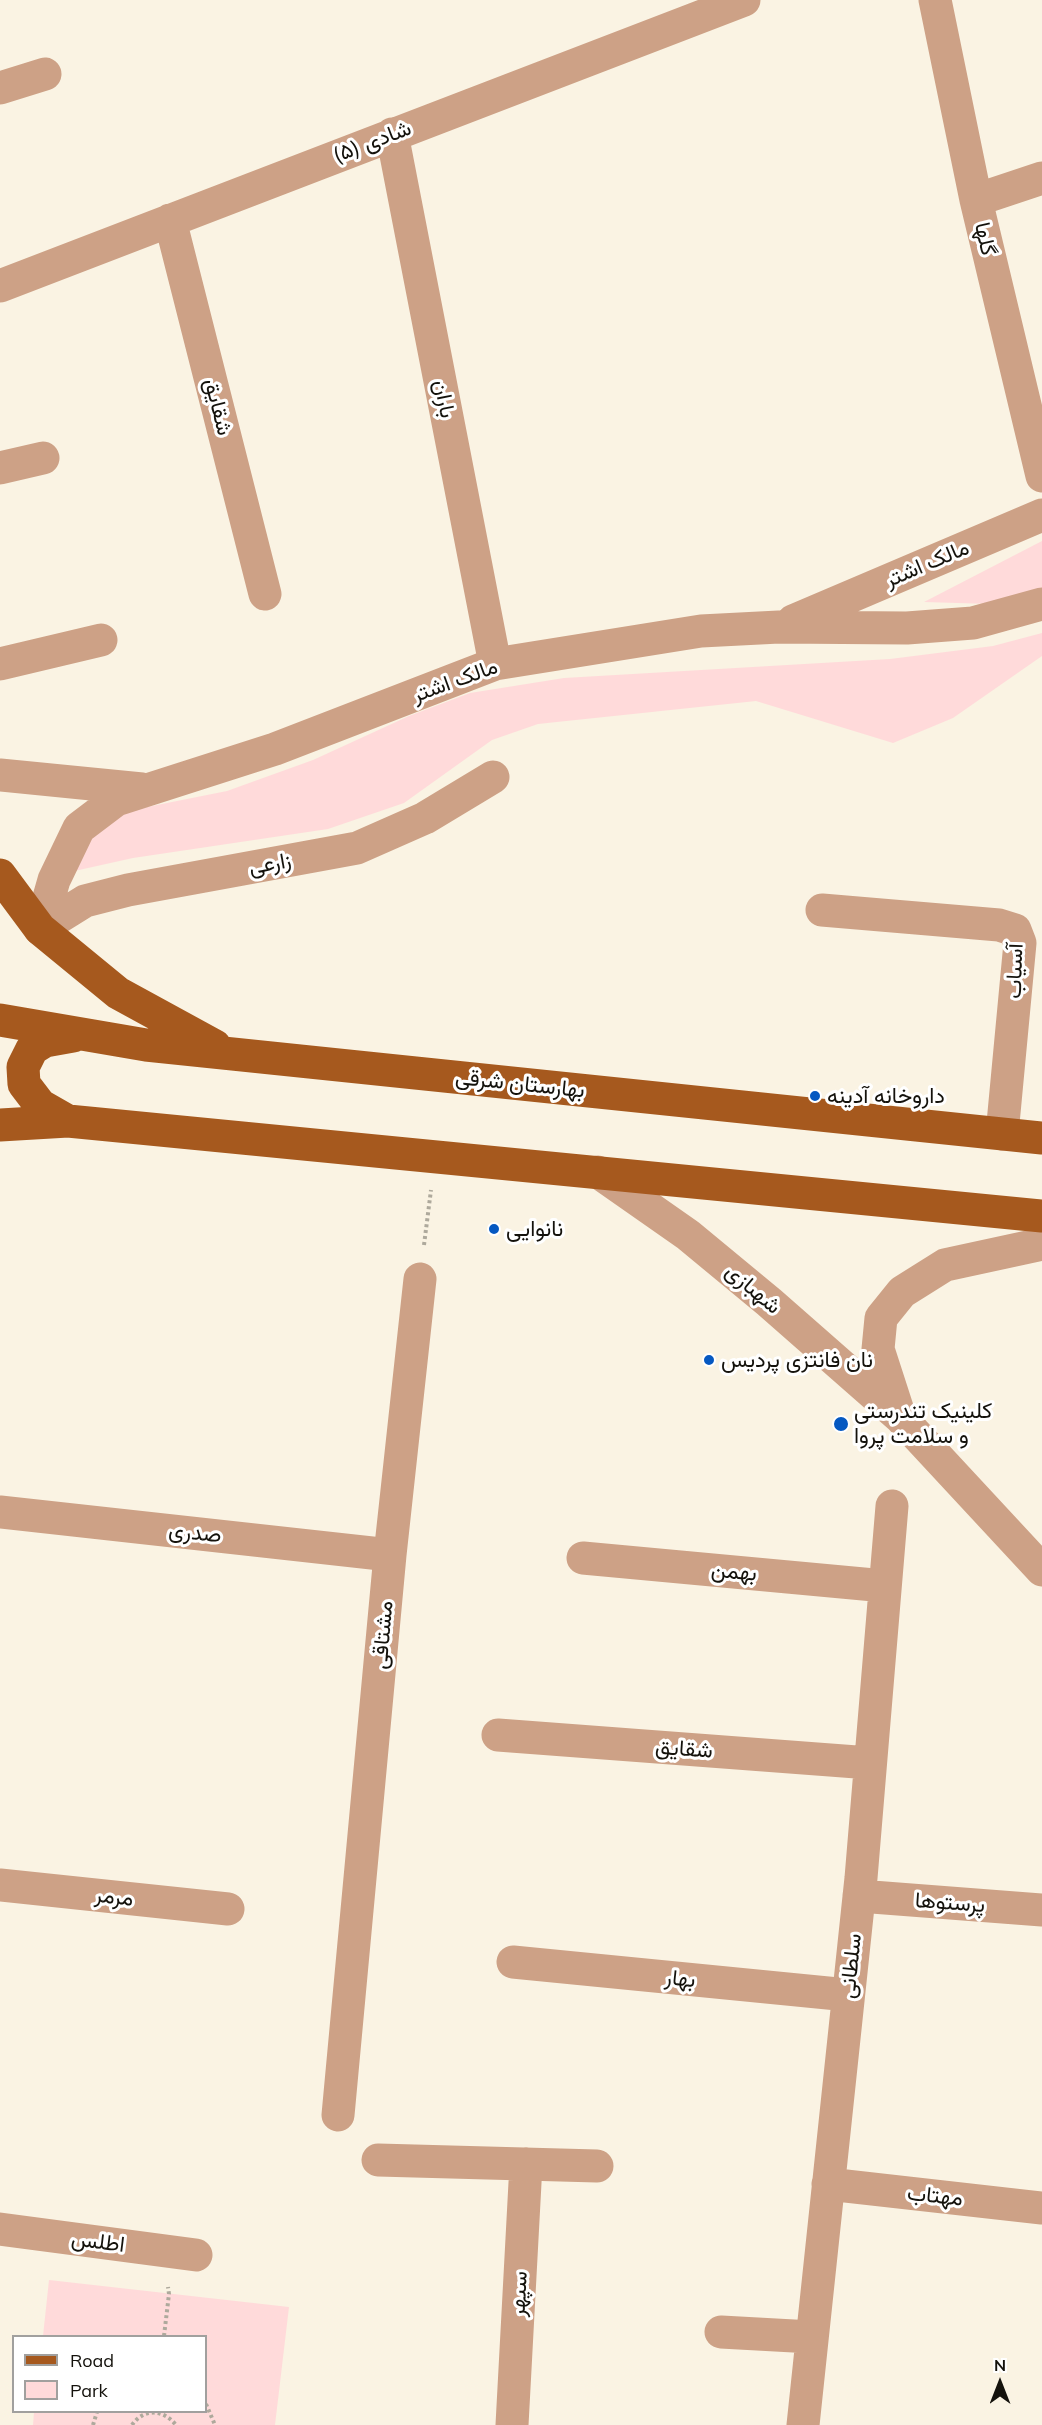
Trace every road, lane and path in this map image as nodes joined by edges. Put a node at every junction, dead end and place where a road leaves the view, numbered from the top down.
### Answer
1 (744, 0) edge
2 (935, 0) edge
3 (45, 74) dead end
4 (0, 87) edge
5 (392, 134) junction
6 (1042, 178) edge
7 (976, 200) junction
8 (170, 220) junction
9 (0, 286) edge
10 (43, 458) dead end
11 (0, 468) edge
12 (1042, 476) edge
13 (1042, 515) edge
14 (266, 594) dead end
15 (1042, 604) edge
16 (779, 627) junction
17 (100, 640) dead end
18 (0, 664) edge
19 (495, 664) junction
20 (0, 775) edge
21 (493, 777) dead end
22 (144, 790) junction
23 (0, 875) edge
24 (822, 910) dead end
25 (40, 929) junction
26 (0, 1020) edge
27 (80, 1035) junction
28 (230, 1054) junction
29 (68, 1121) junction
30 (0, 1125) edge
31 (1002, 1134) junction
32 (1042, 1138) edge
33 (0, 1143) edge
34 (435, 1156) junction
35 (598, 1172) junction
36 (1042, 1216) edge
37 (1042, 1244) edge
38 (420, 1279) joint
39 (900, 1417) junction
40 (892, 1506) dead end
41 (0, 1512) edge
42 (390, 1555) junction
43 (583, 1558) dead end
44 (1042, 1570) edge
45 (885, 1586) junction
46 (498, 1735) dead end
47 (870, 1763) junction
48 (0, 1885) edge
49 (858, 1896) junction
50 (228, 1909) dead end
51 (1042, 1910) edge
52 (513, 1962) dead end
53 (848, 1995) junction
54 (338, 2115) dead end
55 (378, 2160) dead end
56 (526, 2164) junction
57 (597, 2166) dead end
58 (828, 2184) junction
59 (1042, 2208) edge
60 (0, 2229) edge
61 (196, 2255) dead end
62 (169, 2294) dead end
63 (720, 2332) dead end
64 (164, 2335) edge
65 (812, 2337) junction
66 (207, 2406) edge
67 (153, 2413) edge
68 (161, 2413) edge
69 (132, 2425) edge
70 (176, 2425) edge
71 (215, 2425) edge
72 (512, 2425) edge
73 (802, 2425) edge

1 - 5 street, شادی (۵)
2 - 7 street, گلها
3 - 4 street
5 - 8 street, شادی (۵)
5 - 19 street, باران
6 - 7 street
7 - 12 street, گلها
8 - 9 street, شادی (۵)
8 - 14 street, شقایق
10 - 11 street
13 - 16 street, مالک اشتر
15 - 16 street, مالک اشتر
16 - 19 street, مالک اشتر
17 - 18 street
19 - 22 street, مالک اشتر
20 - 22 street
21 - 25 street, زارعی
22 - 25 street, مالک اشتر
23 - 25 main road
24 - 31 street, آسیاب
25 - 28 main road
26 - 27 main road, بهارستان شرقی
27 - 28 main road, بهارستان شرقی
27 - 29 main road
28 - 31 main road, بهارستان شرقی
29 - 30 main road
29 - 33 main road
29 - 34 main road
31 - 32 main road, بهارستان شرقی
34 - 35 main road
34 - 38 path
35 - 36 main road
35 - 39 street, شهبازی
37 - 39 street, شهبازی
38 - 42 street, مشتاقی
39 - 44 street, شهبازی
40 - 45 street, سلطانی
41 - 42 street, صدری
42 - 54 street, مشتاقی
43 - 45 street, بهمن
45 - 47 street, سلطانی
46 - 47 street, شقایق
47 - 49 street, سلطانی
48 - 50 street, مرمر
49 - 51 street, پرستوها
49 - 53 street, سلطانی
52 - 53 street, بهار
53 - 58 street, سلطانی
55 - 56 street
56 - 57 street
56 - 72 street, سپهر
58 - 59 street, مهتاب
58 - 65 street, سلطانی
60 - 61 street, اطلس
62 - 64 path
63 - 65 street
65 - 73 street, سلطانی
66 - 71 path
67 - 69 path
68 - 70 path

